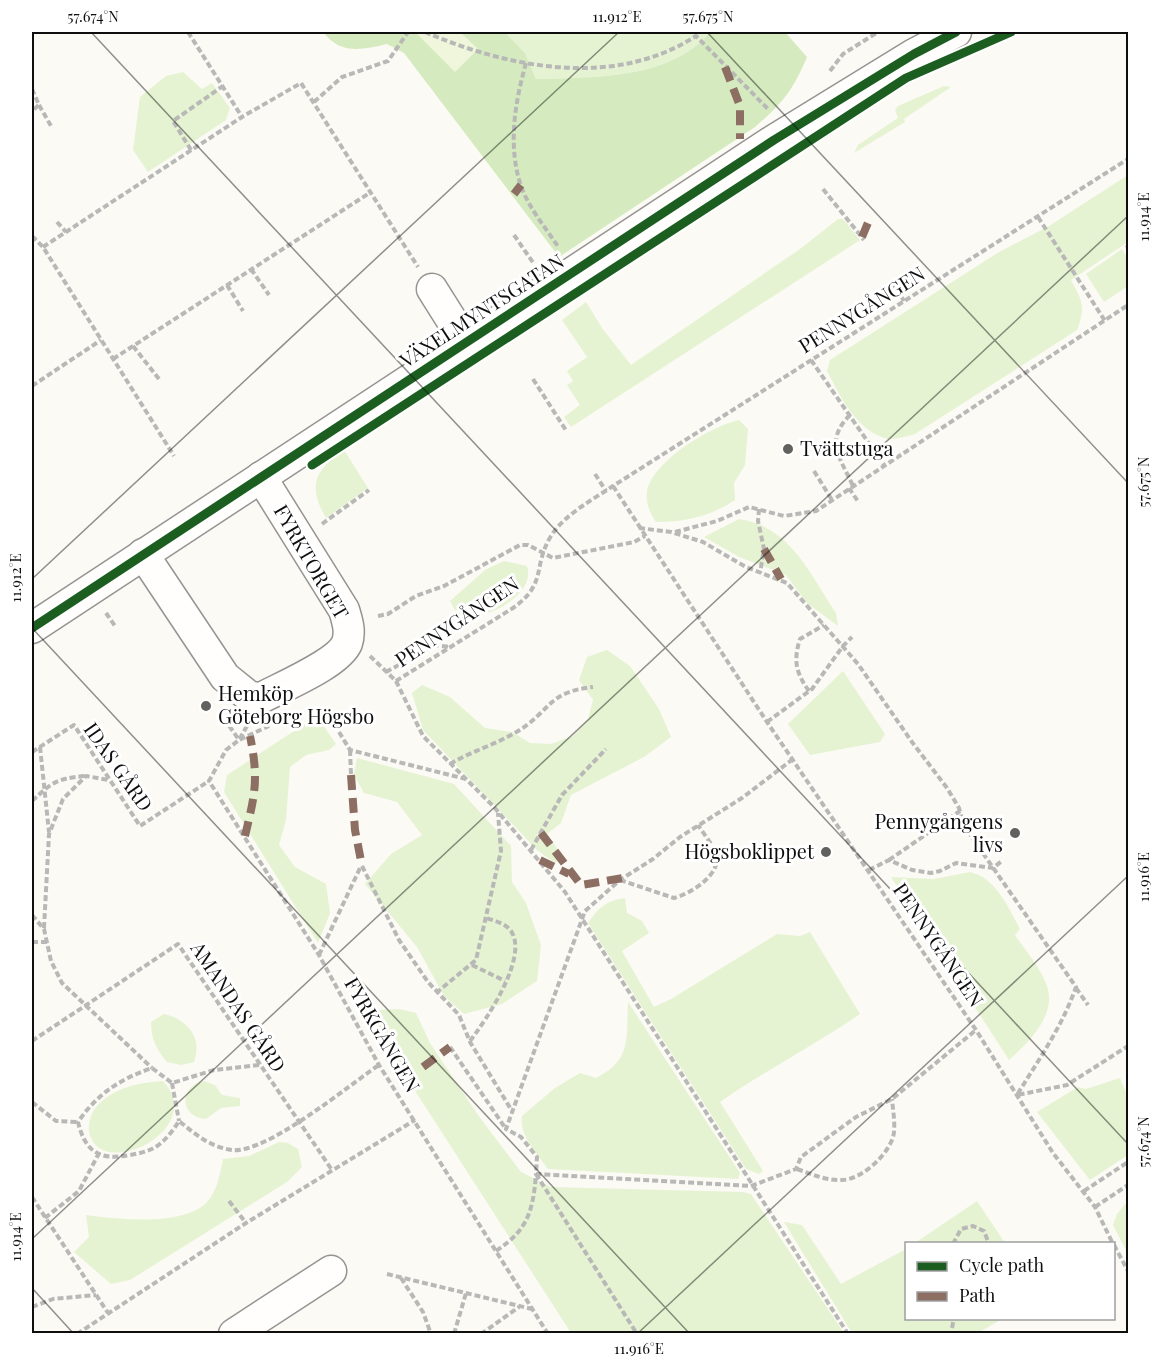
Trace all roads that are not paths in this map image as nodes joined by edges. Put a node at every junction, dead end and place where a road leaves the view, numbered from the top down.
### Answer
1 (956, 32) edge
2 (427, 281) road end
3 (466, 343) junction
4 (261, 477) junction
5 (143, 554) junction
6 (32, 628) edge
7 (331, 1271) dead end
8 (234, 1334) edge

1 - 3 street, VÄXELMYNTSGATAN
2 - 3 street
3 - 4 street, VÄXELMYNTSGATAN
4 - 5 street, VÄXELMYNTSGATAN
4 - 5 street, FYRKTORGET
5 - 6 street, VÄXELMYNTSGATAN
7 - 8 street

